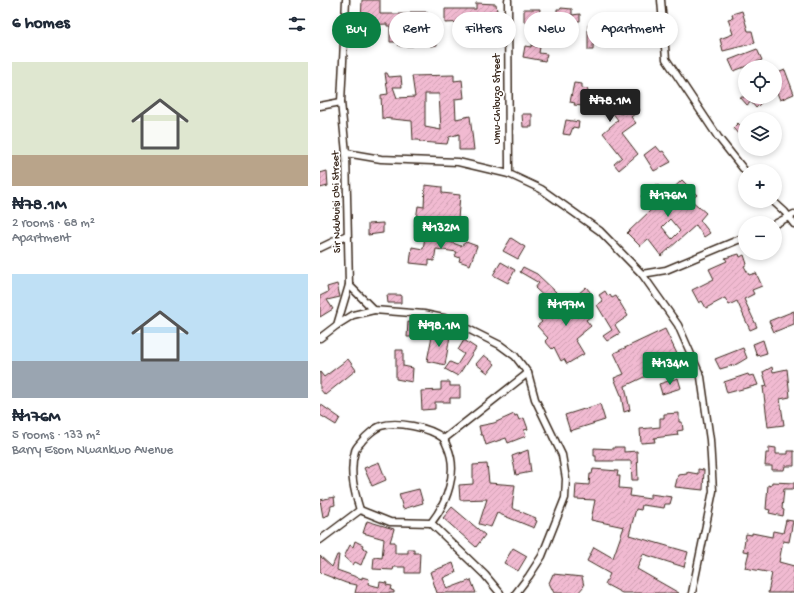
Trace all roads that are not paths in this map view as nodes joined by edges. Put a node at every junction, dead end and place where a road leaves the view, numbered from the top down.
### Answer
1 (346, 0) edge
2 (508, 0) edge
3 (660, 0) edge
4 (341, 102) junction
5 (320, 106) edge
6 (346, 153) junction
7 (739, 164) edge
8 (508, 174) junction
9 (782, 208) edge
10 (792, 216) edge
11 (782, 221) edge
12 (794, 224) edge
13 (347, 235) junction
14 (738, 240) edge
15 (320, 248) edge
16 (642, 274) junction
17 (349, 285) junction
18 (374, 310) junction
19 (337, 325) junction
20 (320, 338) edge
21 (528, 373) junction
22 (444, 439) junction
23 (360, 510) junction
24 (431, 523) junction
25 (320, 540) edge
26 (500, 593) edge
27 (516, 593) edge
28 (692, 593) edge

1 - 4 street, Sir Ndubuisi Obi Street
2 - 8 street, Umu-Chibuzo Street
3 - 7 street
4 - 5 street
4 - 6 street, Sir Ndubuisi Obi Street
6 - 8 street
6 - 13 street, Sir Ndubuisi Obi Street
8 - 16 street
9 - 10 street
10 - 11 street
10 - 12 street
13 - 15 street
13 - 17 street, Sir Ndubuisi Obi Street
14 - 16 street
16 - 28 street
17 - 18 street
17 - 19 street, Sir Ndubuisi Obi Street
18 - 19 street
18 - 21 street
19 - 20 street
21 - 22 street
21 - 27 street
22 - 23 street
22 - 24 street
23 - 24 street
23 - 25 street
24 - 26 street

